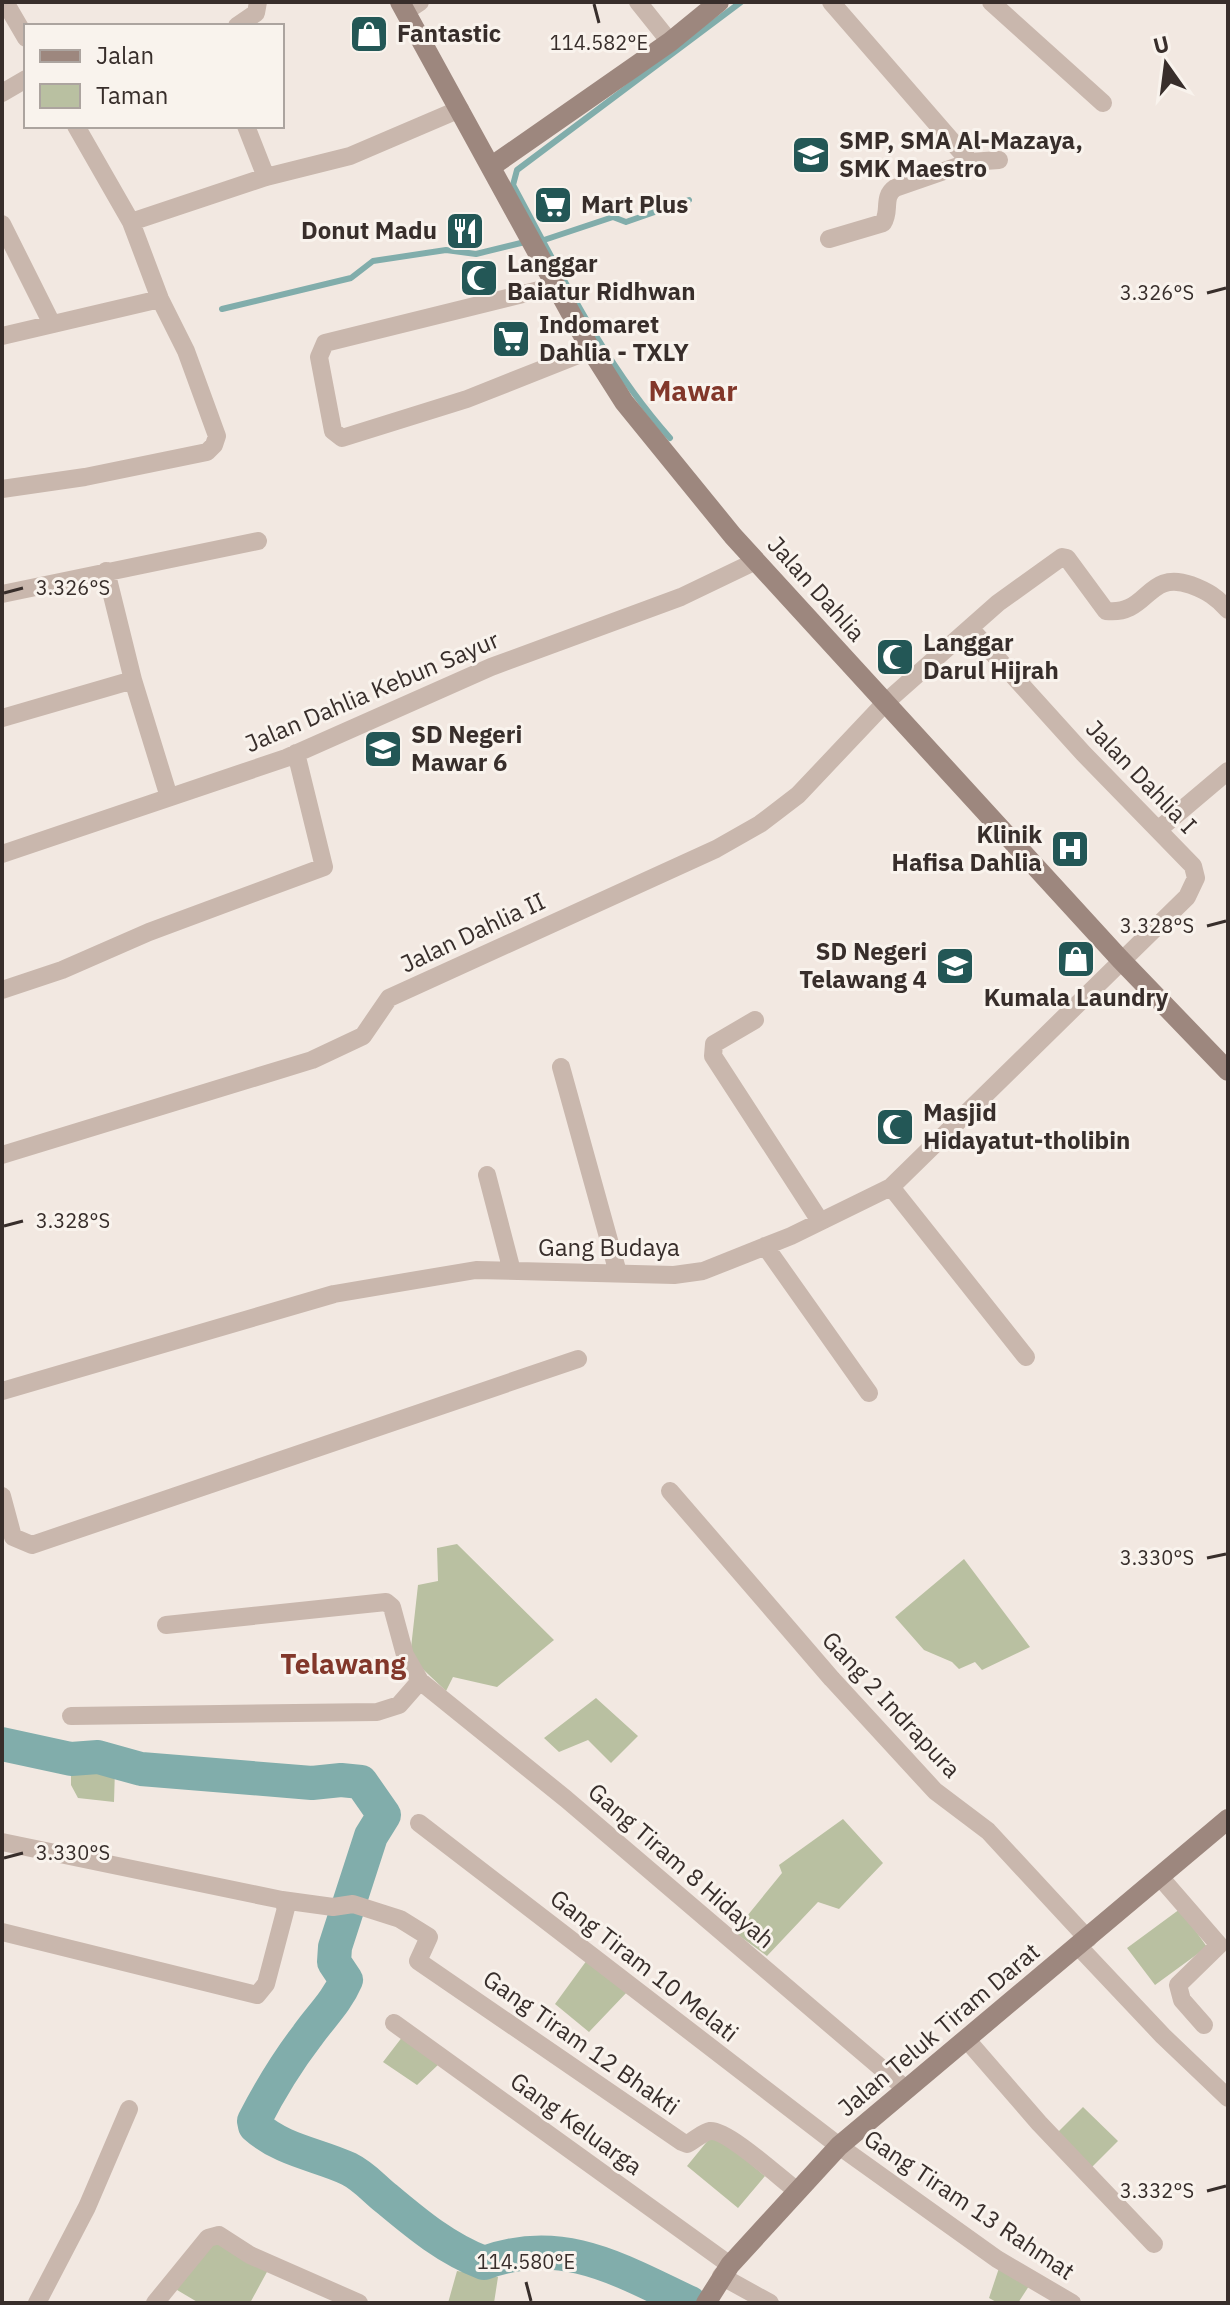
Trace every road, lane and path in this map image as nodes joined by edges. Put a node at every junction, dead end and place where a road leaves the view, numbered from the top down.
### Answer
1 (5, 2) edge
2 (258, 2) edge
3 (638, 2) edge
4 (719, 2) edge
5 (831, 2) edge
6 (991, 2) edge
7 (408, 5) edge
8 (240, 24) edge
9 (24, 35) edge
10 (670, 42) junction
11 (24, 80) edge
12 (2, 93) edge
13 (1103, 103) dead end
14 (460, 109) junction
15 (77, 128) edge
16 (247, 128) edge
17 (999, 160) dead end
18 (970, 162) junction
19 (492, 166) junction
20 (266, 177) junction
21 (131, 222) junction
22 (2, 224) edge
23 (829, 239) dead end
24 (555, 286) junction
25 (160, 299) junction
26 (52, 324) junction
27 (2, 336) edge
28 (591, 350) junction
29 (2, 489) edge
30 (258, 541) dead end
31 (756, 561) junction
32 (106, 571) junction
33 (2, 594) edge
34 (1228, 610) edge
35 (970, 628) junction
36 (133, 680) junction
37 (885, 703) junction
38 (2, 718) edge
39 (296, 753) junction
40 (1228, 771) edge
41 (169, 797) junction
42 (1158, 830) junction
43 (2, 854) edge
44 (1120, 959) junction
45 (2, 990) edge
46 (755, 1020) dead end
47 (561, 1067) dead end
48 (1228, 1071) edge
49 (2, 1155) edge
50 (487, 1175) dead end
51 (891, 1187) junction
52 (820, 1221) junction
53 (765, 1246) junction
54 (512, 1271) junction
55 (618, 1273) junction
56 (1026, 1357) dead end
57 (578, 1359) dead end
58 (2, 1391) edge
59 (869, 1393) dead end
60 (670, 1491) dead end
61 (2, 1496) edge
62 (166, 1625) dead end
63 (420, 1681) junction
64 (71, 1716) dead end
65 (1228, 1819) edge
66 (419, 1823) dead end
67 (2, 1842) edge
68 (1160, 1877) junction
69 (282, 1900) junction
70 (2, 1932) edge
71 (1084, 1943) junction
72 (394, 2023) dead end
73 (1204, 2025) dead end
74 (967, 2040) junction
75 (907, 2090) junction
76 (1228, 2098) edge
77 (129, 2109) dead end
78 (839, 2146) junction
79 (796, 2190) junction
80 (1154, 2244) dead end
81 (725, 2270) junction
82 (707, 2302) edge
83 (37, 2303) edge
84 (155, 2303) edge
85 (359, 2303) edge
86 (770, 2303) edge
87 (1072, 2303) edge

1 - 9 street
2 - 8 street
3 - 10 street
4 - 10 street
5 - 18 street
6 - 13 street
7 - 14 street, Jalan Dahlia
10 - 19 street
11 - 12 street
14 - 19 street, Jalan Dahlia
14 - 20 street
15 - 21 street
16 - 20 street
17 - 18 street
18 - 23 street
19 - 24 street, Jalan Dahlia
20 - 21 street
21 - 25 street
22 - 26 street
24 - 28 street, Jalan Dahlia
24 - 28 street
25 - 26 street
25 - 29 street
26 - 27 street
28 - 31 street, Jalan Dahlia
30 - 32 street
31 - 37 street, Jalan Dahlia
31 - 39 street, Jalan Dahlia Kebun Sayur
32 - 33 street
32 - 36 street
34 - 35 street
35 - 37 street
35 - 42 street, Jalan Dahlia I
36 - 38 street
36 - 41 street
37 - 44 street, Jalan Dahlia
37 - 49 street, Jalan Dahlia II
39 - 41 street, Jalan Dahlia Kebun Sayur
39 - 45 street
40 - 42 street
41 - 43 street, Jalan Dahlia Kebun Sayur
42 - 44 street, Jalan Dahlia I
44 - 48 street, Jalan Dahlia
44 - 51 street, Gang Budaya
46 - 52 street
47 - 55 street
50 - 54 street
51 - 52 street, Gang Budaya
51 - 56 street
52 - 53 street, Gang Budaya
53 - 55 street, Gang Budaya
53 - 59 street
54 - 55 street, Gang Budaya
54 - 58 street, Gang Budaya
57 - 61 street
60 - 71 street, Gang 2 Indrapura
62 - 63 street
63 - 64 street
63 - 75 street, Gang Tiram 8 Hidayah
65 - 68 street, Jalan Teluk Tiram Darat
66 - 78 street, Gang Tiram 10 Melati
67 - 69 street
68 - 71 street, Jalan Teluk Tiram Darat
68 - 73 street
69 - 70 street
69 - 79 street, Gang Tiram 12 Bhakti
71 - 74 street, Jalan Teluk Tiram Darat
71 - 76 street, Gang 2 Indrapura
72 - 81 street, Gang Keluarga
74 - 75 street, Jalan Teluk Tiram Darat
74 - 80 street
75 - 78 street, Jalan Teluk Tiram Darat
77 - 83 street
78 - 79 street, Jalan Teluk Tiram Darat
78 - 87 street, Gang Tiram 13 Rahmat
79 - 81 street, Jalan Teluk Tiram Darat
81 - 82 street, Jalan Teluk Tiram Darat
81 - 86 street, Gang Keluarga
84 - 85 street

